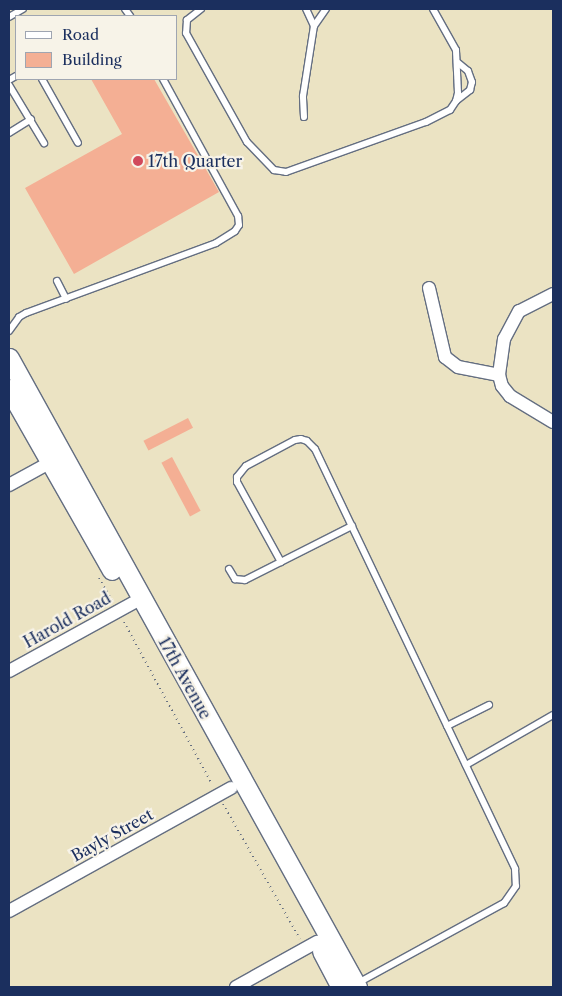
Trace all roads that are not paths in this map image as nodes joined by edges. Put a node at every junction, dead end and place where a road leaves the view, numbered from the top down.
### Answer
1 (23, 9) edge
2 (201, 9) edge
3 (306, 9) edge
4 (326, 9) edge
5 (433, 9) edge
6 (9, 17) edge
7 (314, 26) junction
8 (456, 62) junction
9 (43, 80) edge
10 (165, 80) edge
11 (9, 85) edge
12 (456, 100) junction
13 (304, 117) dead end
14 (31, 119) junction
15 (9, 133) edge
16 (44, 143) dead end
17 (78, 143) dead end
18 (57, 281) dead end
19 (429, 288) dead end
20 (553, 294) edge
21 (66, 299) junction
22 (9, 331) edge
23 (12, 363) edge
24 (499, 375) junction
25 (9, 388) edge
26 (553, 422) edge
27 (51, 462) junction
28 (9, 485) edge
29 (352, 526) junction
30 (281, 562) junction
31 (229, 569) dead end
32 (130, 604) junction
33 (9, 671) edge
34 (489, 705) dead end
35 (553, 715) edge
36 (448, 726) junction
37 (466, 765) junction
38 (225, 791) junction
39 (9, 912) edge
40 (311, 946) junction
41 (236, 987) edge
42 (351, 987) edge

1 - 6 lane
2 - 12 lane
3 - 7 lane
4 - 7 lane
5 - 8 lane
7 - 13 lane
8 - 12 lane
8 - 12 lane
9 - 17 lane
10 - 21 lane
11 - 14 lane
14 - 15 lane
14 - 16 lane
18 - 21 lane
19 - 24 street
20 - 24 street
21 - 22 lane
23 - 32 main road, 17th Avenue
24 - 26 street
25 - 27 main road, 17th Avenue
27 - 28 street
27 - 32 main road, 17th Avenue
29 - 30 lane
29 - 30 lane
29 - 36 lane
30 - 31 lane
32 - 33 street, Harold Road
32 - 38 main road, 17th Avenue
32 - 42 main road, 17th Avenue
34 - 36 lane
35 - 37 lane
36 - 37 lane
37 - 42 lane
38 - 39 street, Bayly Street
38 - 40 main road, 17th Avenue
40 - 41 street
40 - 42 main road, 17th Avenue

